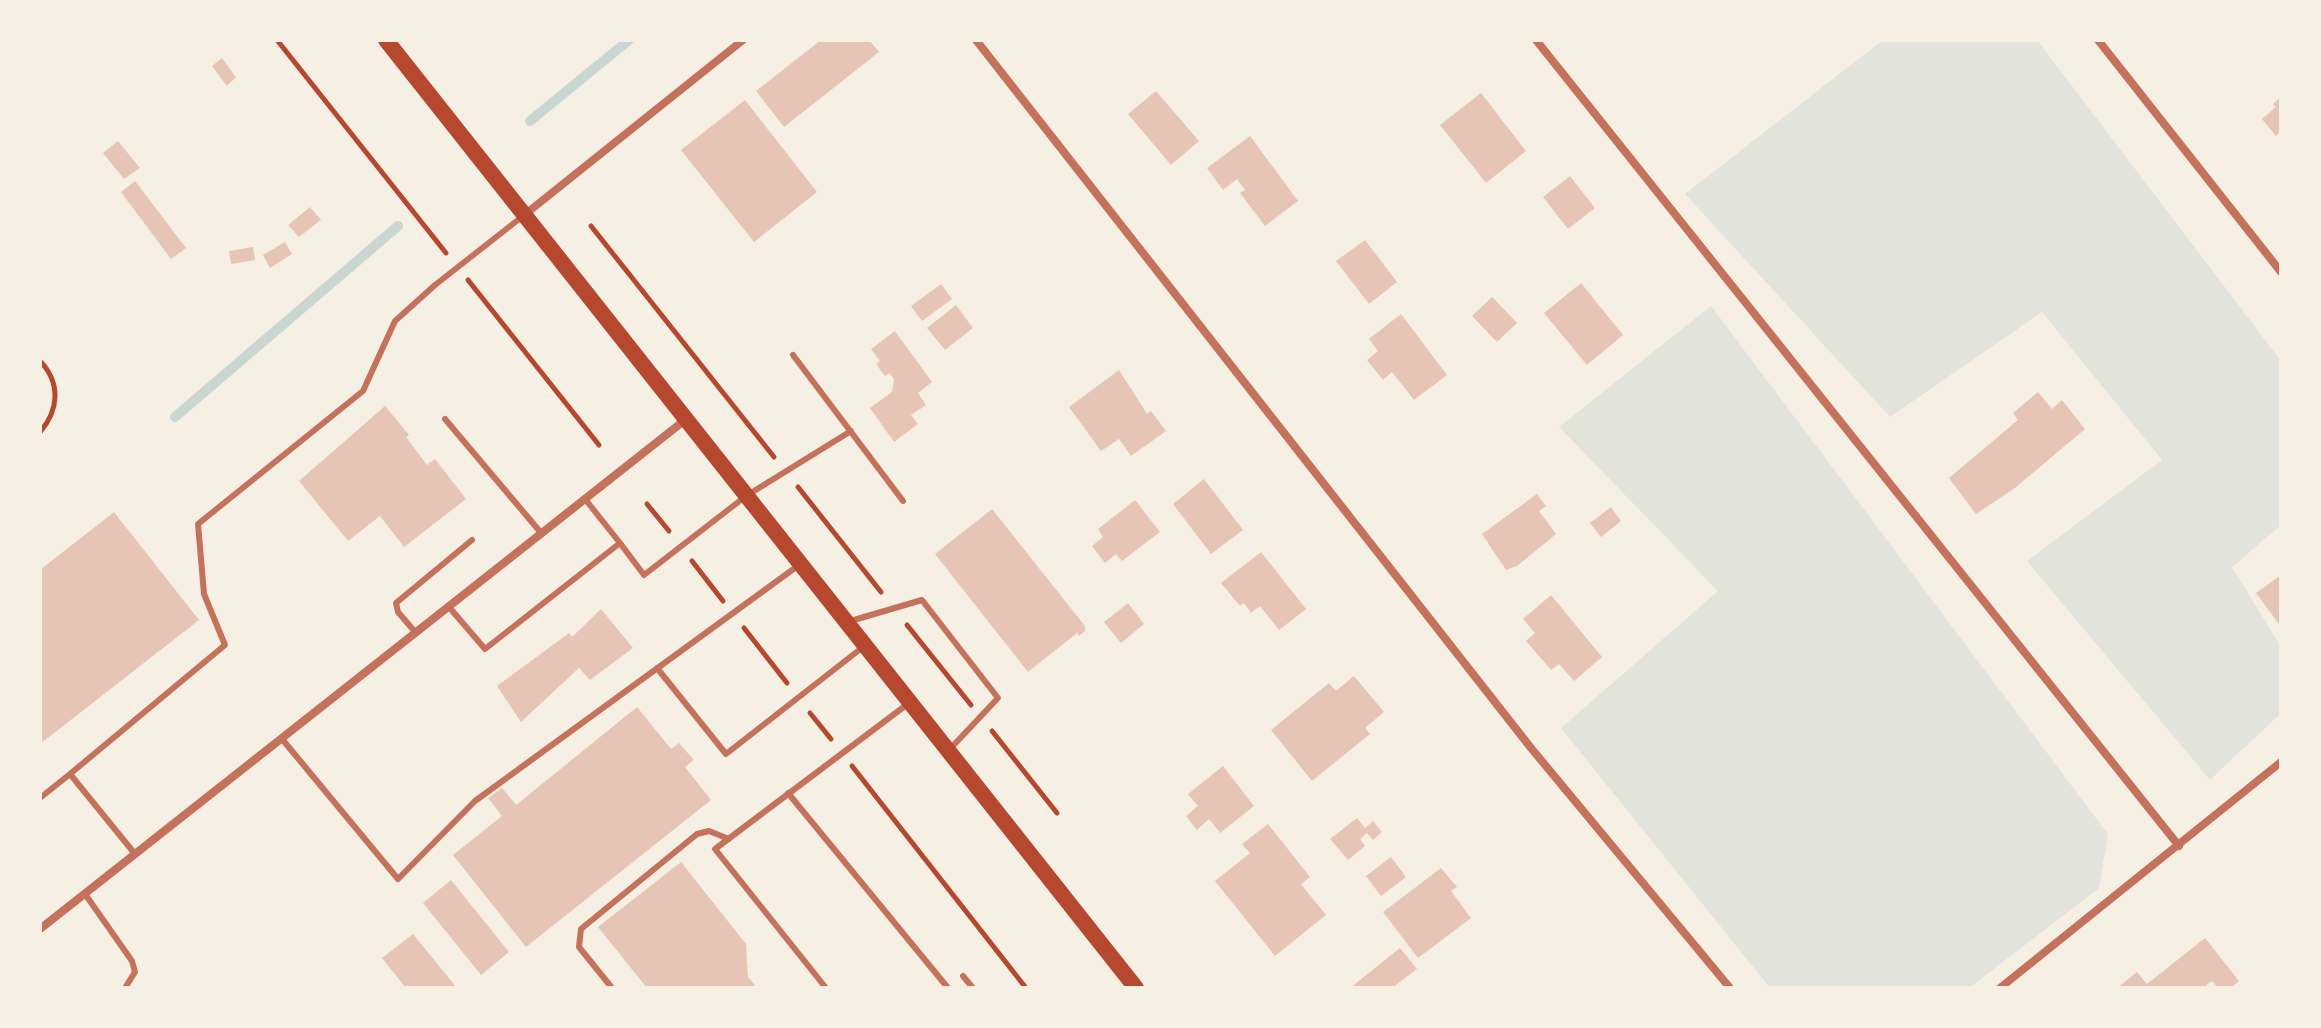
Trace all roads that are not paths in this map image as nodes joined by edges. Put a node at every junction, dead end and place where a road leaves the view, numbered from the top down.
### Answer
1 (386, 40) edge
2 (743, 40) edge
3 (976, 40) edge
4 (1536, 40) edge
5 (2098, 40) edge
6 (523, 216) junction
7 (2281, 272) edge
8 (793, 355) dead end
9 (445, 419) dead end
10 (685, 420) junction
11 (851, 431) junction
12 (746, 496) junction
13 (585, 499) junction
14 (903, 501) dead end
15 (542, 534) junction
16 (472, 540) dead end
17 (620, 543) junction
18 (802, 563) junction
19 (449, 607) junction
20 (846, 623) junction
21 (416, 633) junction
22 (864, 647) junction
23 (657, 668) junction
24 (910, 702) junction
25 (282, 739) junction
26 (948, 752) junction
27 (2281, 762) edge
28 (70, 774) junction
29 (788, 793) junction
30 (40, 798) edge
31 (729, 839) junction
32 (2179, 846) junction
33 (135, 854) junction
34 (85, 894) junction
35 (40, 929) edge
36 (963, 976) dead end
37 (125, 988) edge
38 (612, 988) edge
39 (826, 988) edge
40 (948, 988) edge
41 (973, 988) edge
42 (1136, 988) edge
43 (1730, 988) edge
44 (2000, 988) edge

1 - 6 main road
2 - 6 street
3 - 43 street
4 - 32 street
5 - 7 street
6 - 10 main road
6 - 28 lane
8 - 11 lane
9 - 15 lane
10 - 12 main road
10 - 13 street
11 - 12 lane
11 - 14 lane
12 - 17 lane
12 - 18 main road
13 - 15 street
13 - 17 lane
15 - 19 street
16 - 21 lane
17 - 19 lane
18 - 20 main road
18 - 23 lane
19 - 21 street
20 - 22 main road
20 - 26 lane
21 - 25 street
22 - 23 lane
22 - 24 main road
23 - 25 lane
24 - 26 main road
24 - 29 lane
25 - 33 street
26 - 42 main road
27 - 32 street
28 - 30 lane
28 - 33 lane
29 - 31 lane
29 - 40 lane
31 - 38 lane
31 - 39 lane
32 - 44 street
33 - 34 street
34 - 35 street
34 - 37 lane
36 - 41 lane

